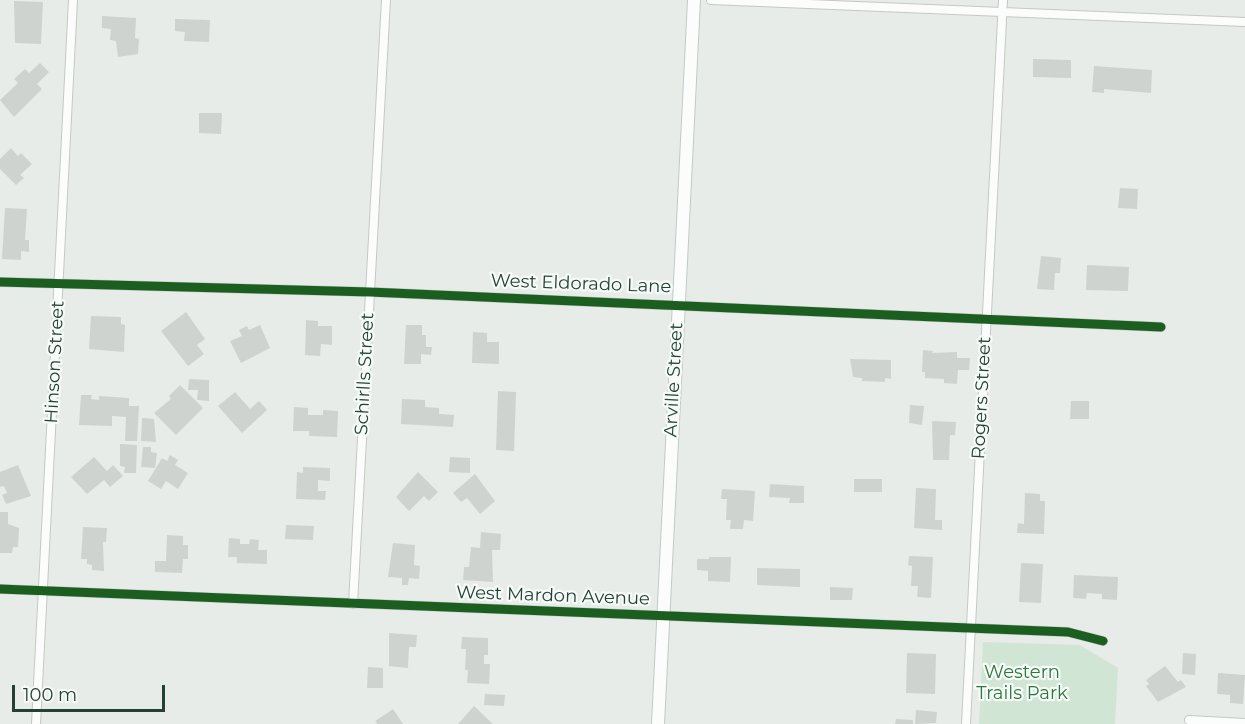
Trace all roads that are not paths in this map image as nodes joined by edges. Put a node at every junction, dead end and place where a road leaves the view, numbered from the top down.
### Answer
1 (73, 0) edge
2 (386, 0) edge
3 (694, 0) edge
4 (711, 0) edge
5 (1004, 0) edge
6 (1003, 12) junction
7 (1245, 22) edge
8 (0, 282) edge
9 (59, 284) junction
10 (370, 292) junction
11 (678, 305) junction
12 (986, 319) junction
13 (1161, 327) dead end
14 (0, 590) edge
15 (43, 591) junction
16 (353, 604) junction
17 (664, 617) junction
18 (970, 628) junction
19 (1104, 641) dead end
20 (1189, 720) dead end
21 (1245, 723) edge
22 (36, 724) edge
23 (658, 724) edge
24 (966, 724) edge

1 - 9 street, Hinson Street
2 - 10 street, Schirlls Street
3 - 11 street, Arville Street
4 - 6 street
5 - 6 street, Rogers Street
6 - 7 street
6 - 12 street, Rogers Street
8 - 9 street, West Eldorado Lane
9 - 10 street, West Eldorado Lane
9 - 15 street, Hinson Street
10 - 11 street, West Eldorado Lane
10 - 16 street, Schirlls Street
11 - 12 street, West Eldorado Lane
11 - 17 street, Arville Street
12 - 13 street, West Eldorado Lane
12 - 18 street, Rogers Street
14 - 15 street, West Mardon Avenue
15 - 16 street, West Mardon Avenue
15 - 22 street, Hinson Street
16 - 17 street, West Mardon Avenue
17 - 18 street, West Mardon Avenue
17 - 23 street, Arville Street
18 - 19 street, West Mardon Avenue
18 - 24 street, Rogers Street
20 - 21 street

